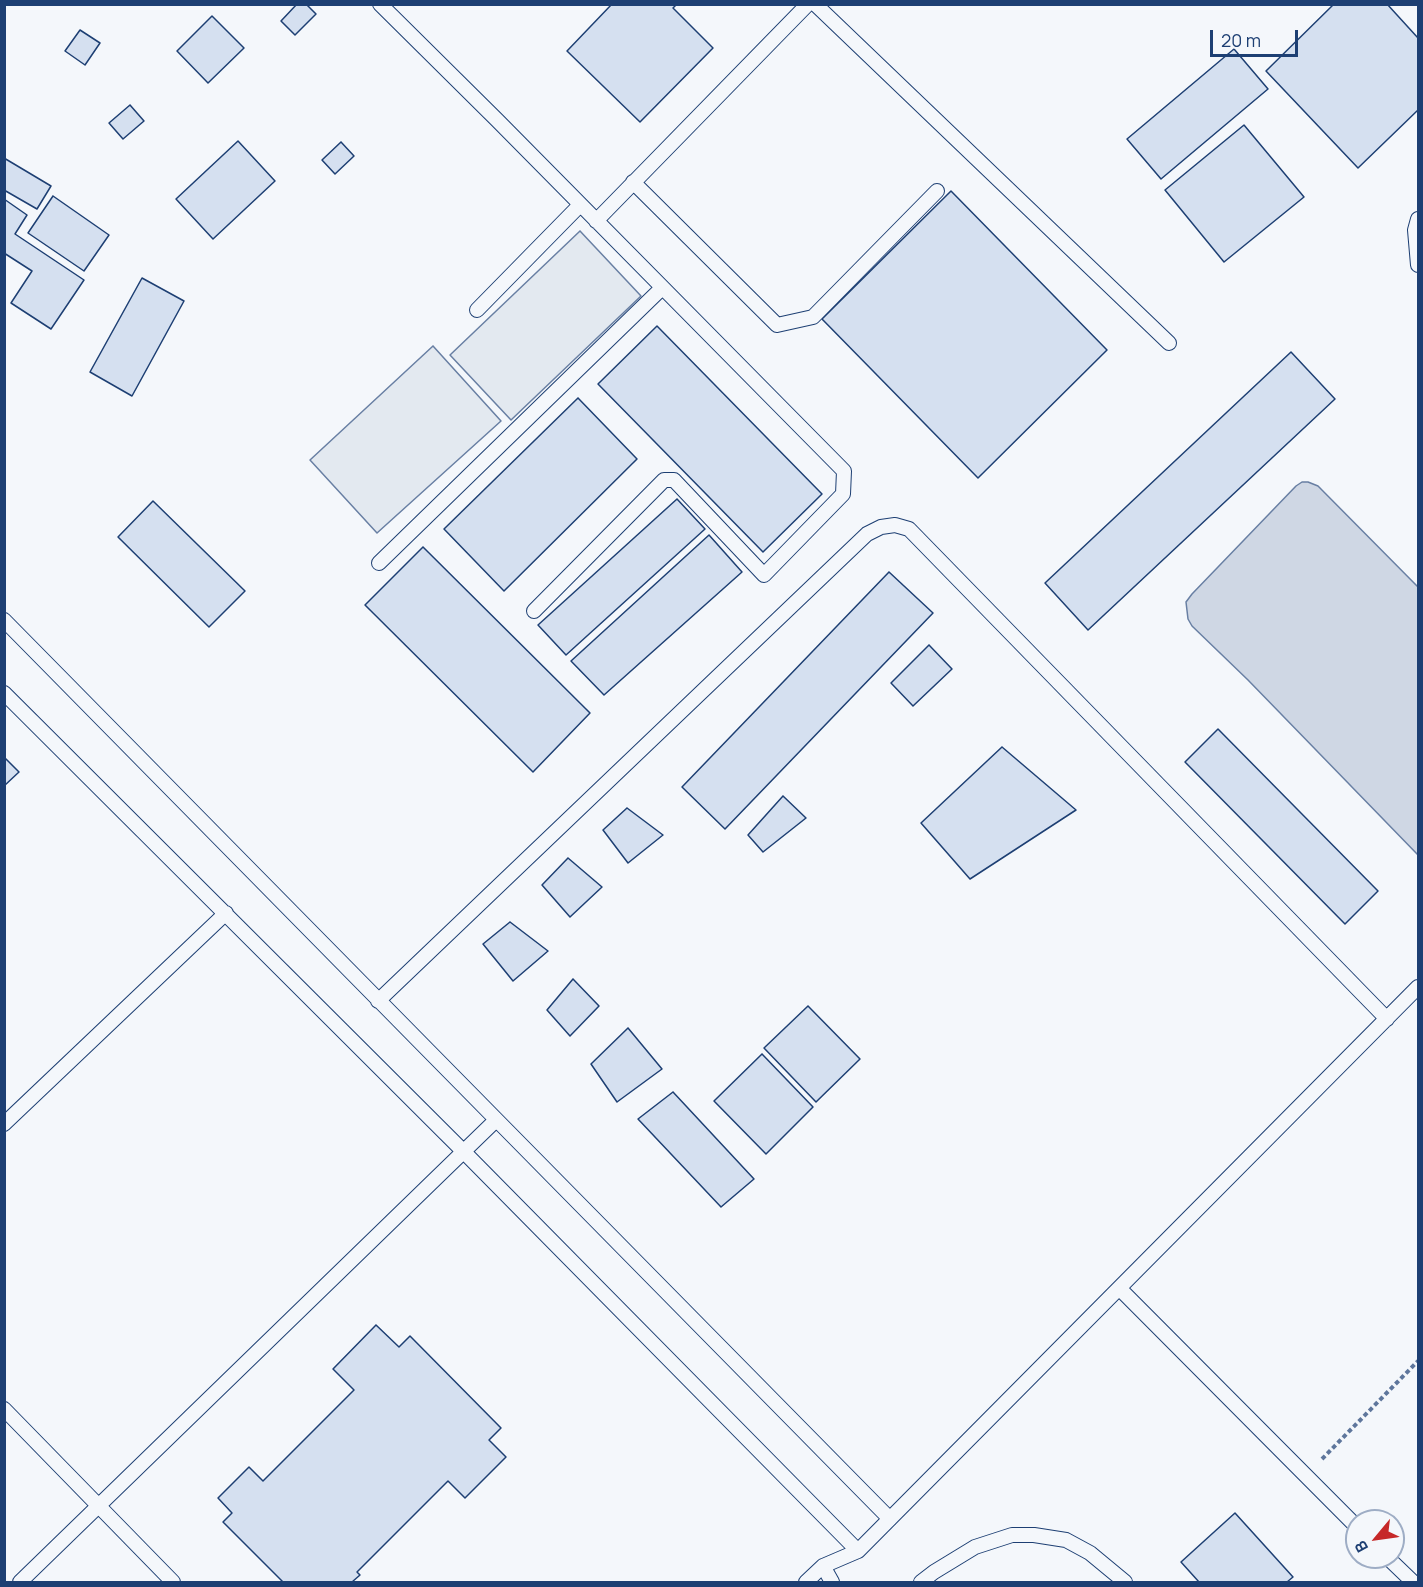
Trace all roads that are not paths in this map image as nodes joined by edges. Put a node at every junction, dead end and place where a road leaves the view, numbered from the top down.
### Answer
1 (380, 4) edge
2 (808, 4) edge
3 (815, 4) edge
4 (633, 182) junction
5 (937, 191) dead end
6 (580, 205) junction
7 (1419, 219) edge
8 (596, 221) junction
9 (1419, 265) edge
10 (662, 288) junction
11 (477, 310) dead end
12 (1170, 344) dead end
13 (379, 563) dead end
14 (534, 611) dead end
15 (4, 620) edge
16 (4, 693) edge
17 (226, 913) junction
18 (1419, 987) edge
19 (378, 1001) junction
20 (1387, 1018) junction
21 (496, 1120) junction
22 (4, 1124) edge
23 (464, 1152) junction
24 (1120, 1289) junction
25 (4, 1409) edge
26 (100, 1507) junction
27 (1345, 1515) edge
28 (890, 1519) junction
29 (858, 1551) junction
30 (823, 1566) junction
31 (1399, 1569) edge
32 (20, 1582) edge
33 (173, 1582) edge
34 (806, 1582) edge
35 (832, 1582) edge
36 (921, 1582) edge
37 (1125, 1582) edge
38 (1413, 1582) edge

1 - 6 lane
2 - 4 lane
3 - 12 lane
4 - 5 lane
4 - 8 lane
6 - 8 lane
6 - 11 lane
7 - 9 lane
8 - 10 lane
10 - 13 lane
10 - 14 lane
15 - 19 lane
16 - 17 lane
17 - 22 lane
17 - 23 lane
18 - 20 lane
19 - 20 lane
19 - 21 lane
20 - 24 lane
21 - 23 lane
21 - 28 lane
23 - 26 lane
23 - 29 lane
24 - 27 lane
24 - 28 lane
25 - 26 lane
26 - 32 lane
26 - 33 lane
28 - 29 lane
29 - 30 lane
30 - 34 lane
30 - 35 lane
31 - 38 lane
36 - 37 lane

